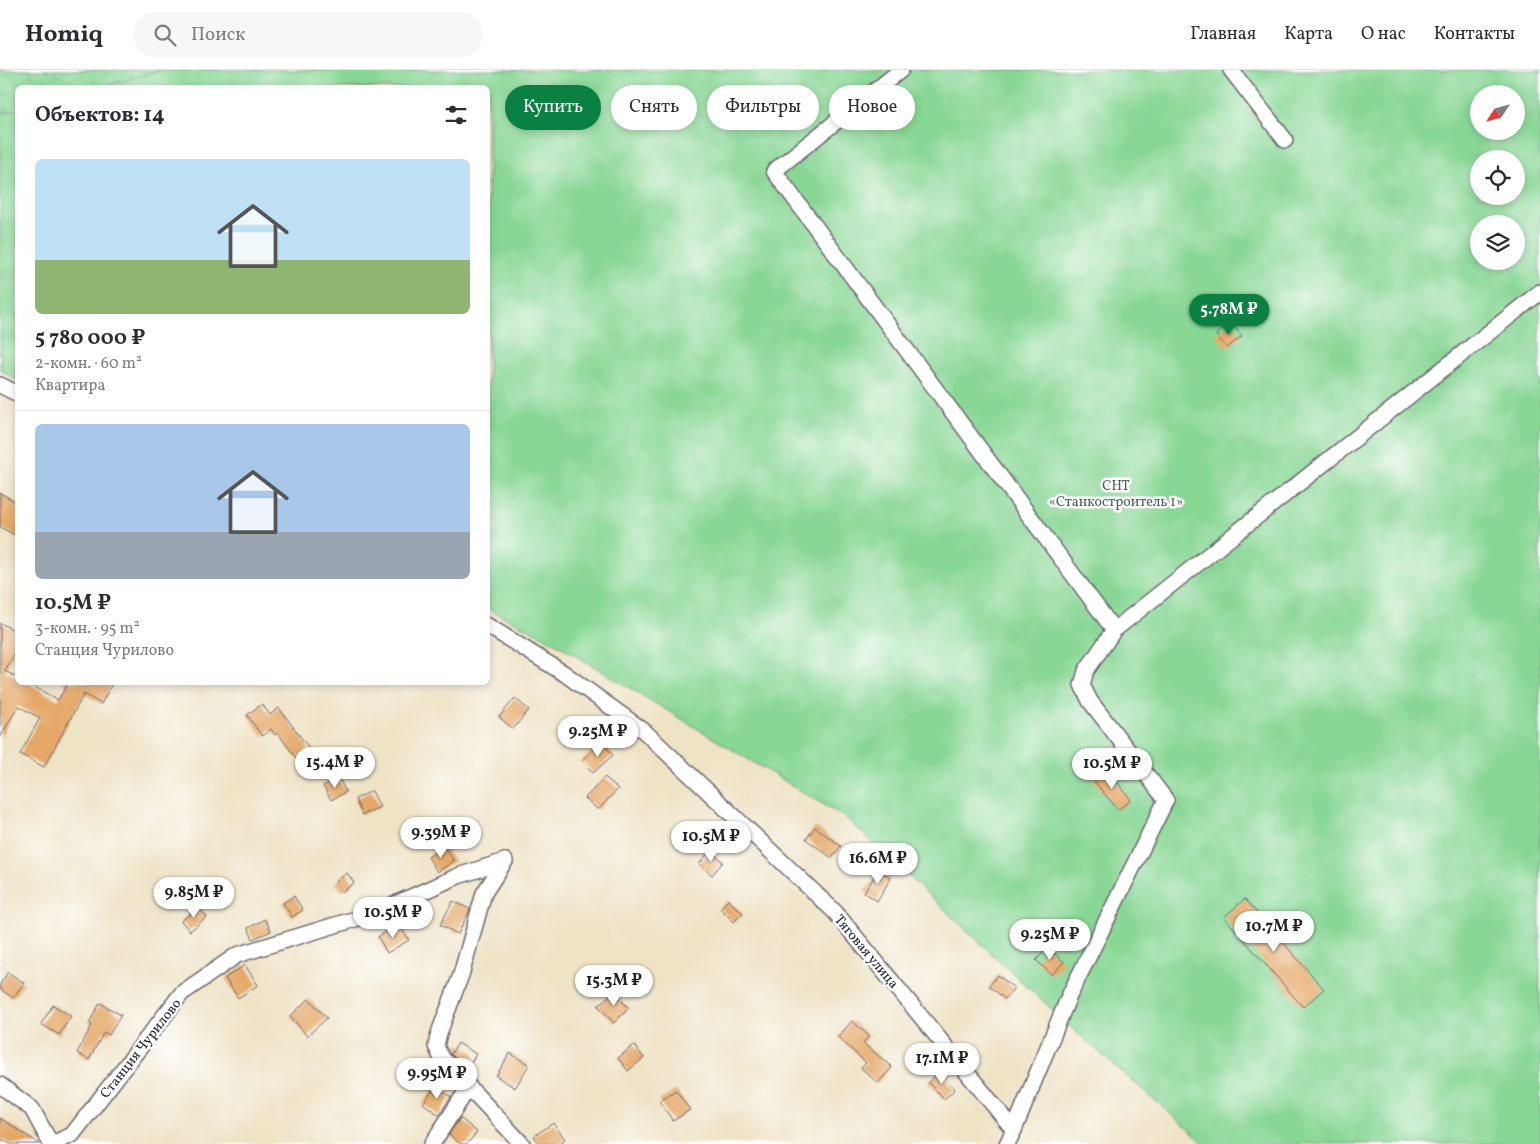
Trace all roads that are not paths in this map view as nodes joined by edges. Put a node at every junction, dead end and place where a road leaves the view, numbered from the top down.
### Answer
1 (901, 70) edge
2 (1231, 70) edge
3 (1285, 140) dead end
4 (1540, 292) edge
5 (0, 384) edge
6 (15, 392) edge
7 (490, 627) edge
8 (1114, 630) junction
9 (0, 1085) edge
10 (469, 1087) junction
11 (1014, 1130) junction
12 (51, 1144) edge
13 (432, 1144) edge
14 (522, 1144) edge
15 (1006, 1144) edge

1 - 8 street
2 - 3 street
4 - 8 street
5 - 6 street
7 - 11 street, Тяговая улица
8 - 11 street
9 - 12 street
10 - 12 street, Станция Чурилово
10 - 13 street
10 - 14 street, Станция Чурилово
11 - 15 street

